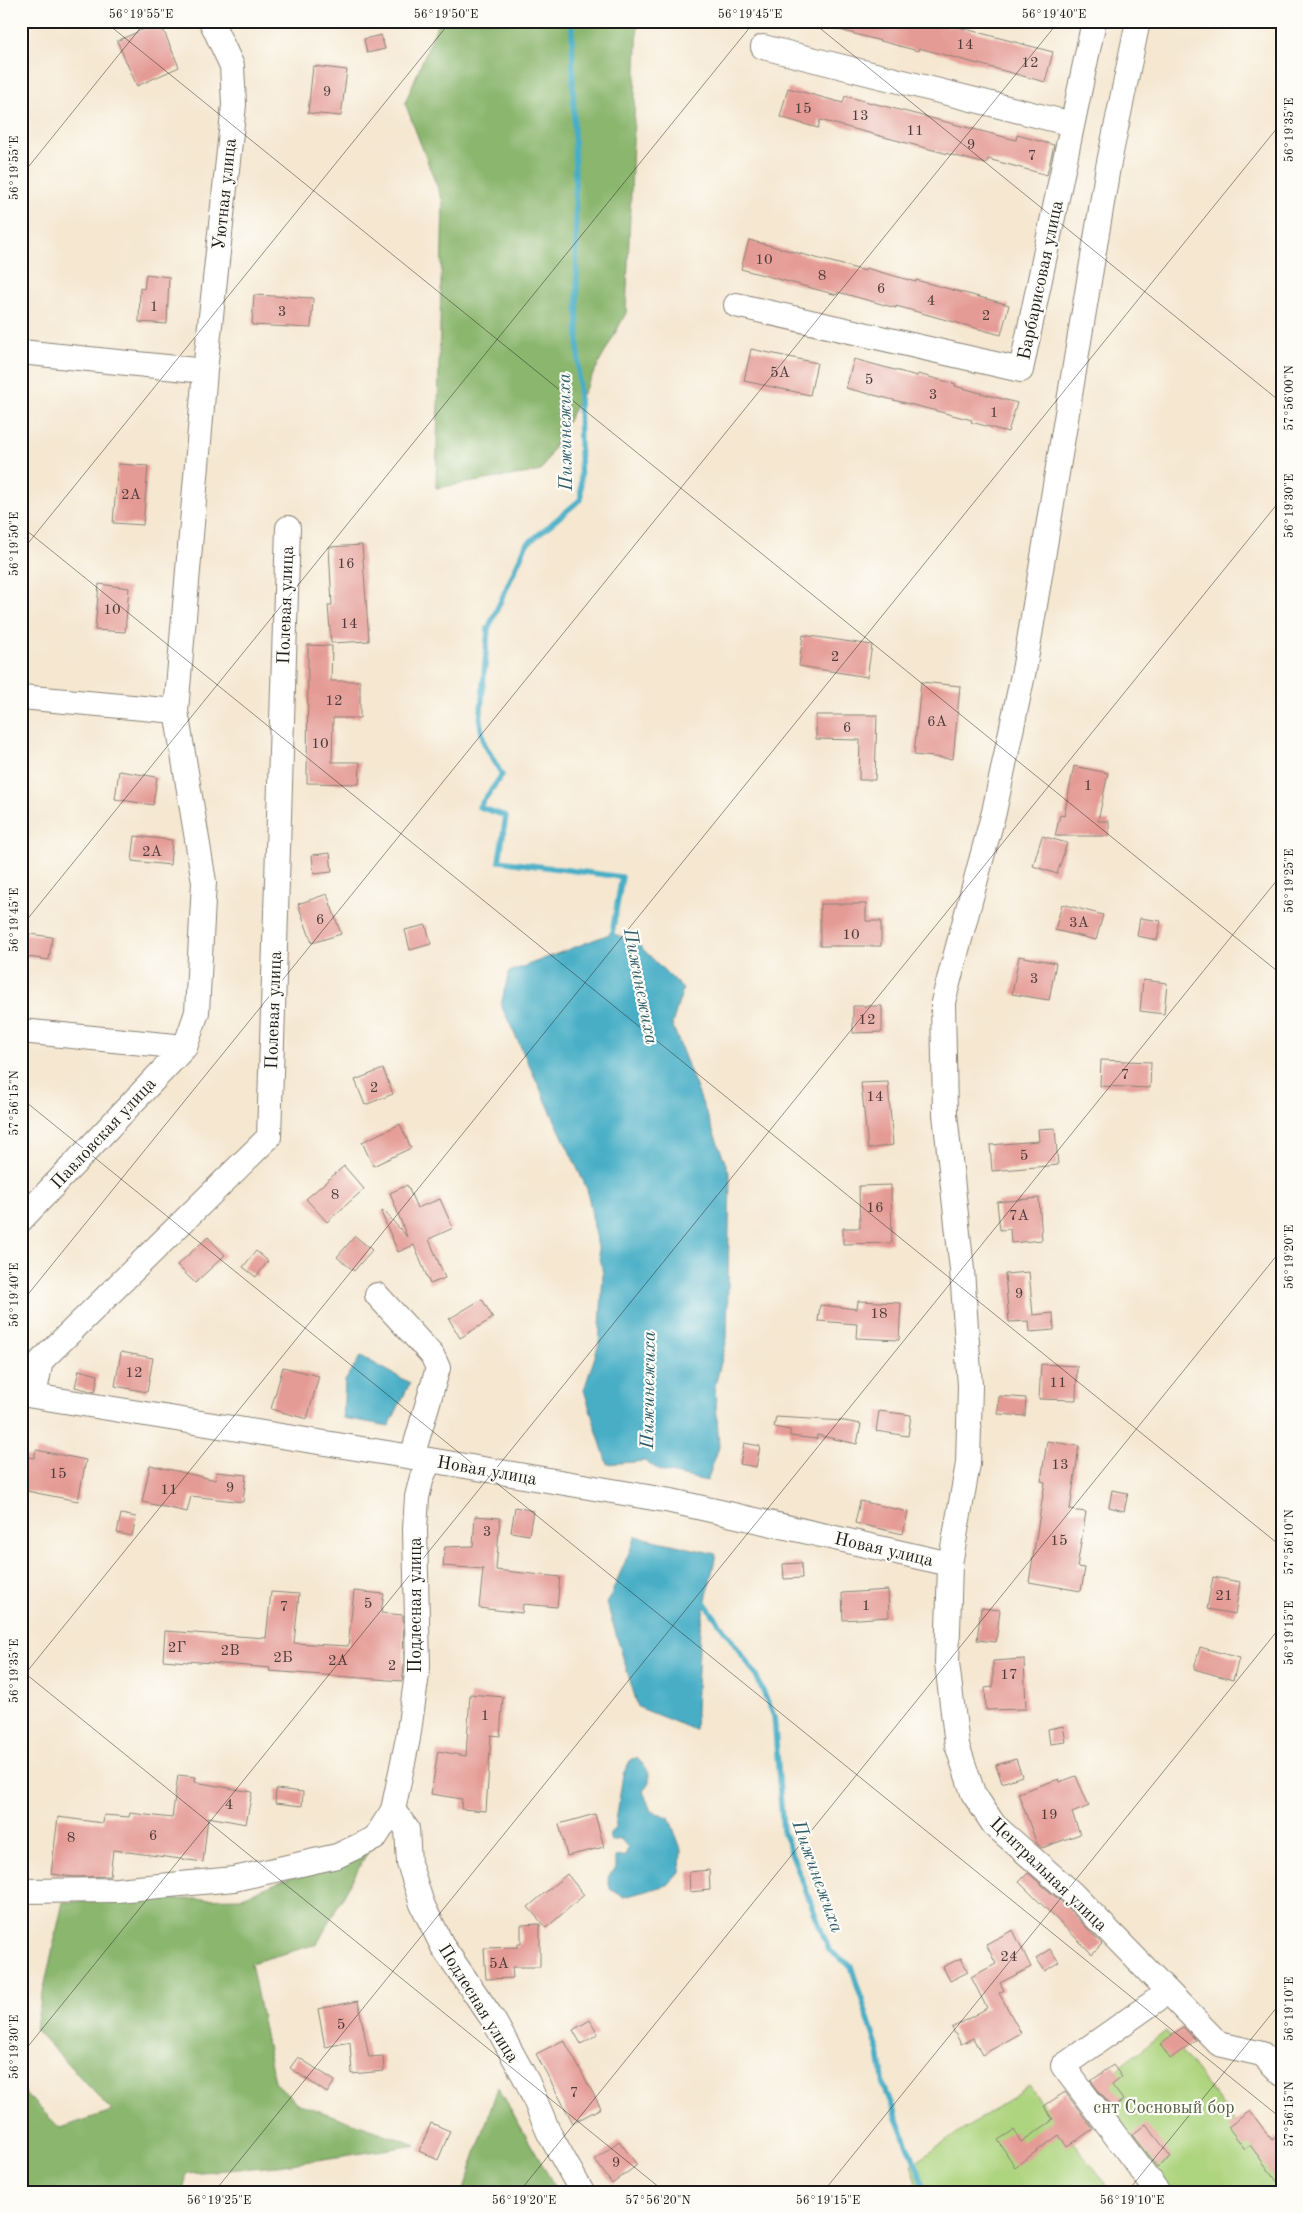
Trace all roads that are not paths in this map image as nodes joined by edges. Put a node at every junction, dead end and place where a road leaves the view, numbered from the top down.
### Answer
1 (211, 21) edge
2 (1094, 21) edge
3 (1138, 21) edge
4 (763, 47) dead end
5 (1072, 124) junction
6 (736, 305) dead end
7 (21, 352) edge
8 (205, 371) junction
9 (288, 528) dead end
10 (21, 697) edge
11 (176, 711) junction
12 (21, 1031) edge
13 (185, 1047) junction
14 (21, 1220) edge
15 (376, 1295) dead end
16 (28, 1395) edge
17 (421, 1458) junction
18 (950, 1564) junction
19 (393, 1810) junction
20 (21, 1892) edge
21 (1164, 1989) junction
22 (1282, 2074) edge
23 (582, 2192) edge
24 (1158, 2192) edge

1 - 8 street, Уютная улица
2 - 5 street, Барбарисовая улица
3 - 18 street, Центральная улица
4 - 5 street
5 - 6 street, Барбарисовая улица
7 - 8 street
8 - 11 street, Уютная улица
9 - 16 street, Полевая улица
10 - 11 street
11 - 13 street, Уютная улица
12 - 13 street
13 - 14 street, Павловская улица
15 - 17 street, Подлесная улица
16 - 17 street, Новая улица
17 - 18 street, Новая улица
17 - 19 street, Подлесная улица
18 - 21 street, Центральная улица
19 - 20 street, Подлесная улица
19 - 23 street, Подлесная улица
21 - 22 street, Центральная улица
21 - 24 street

